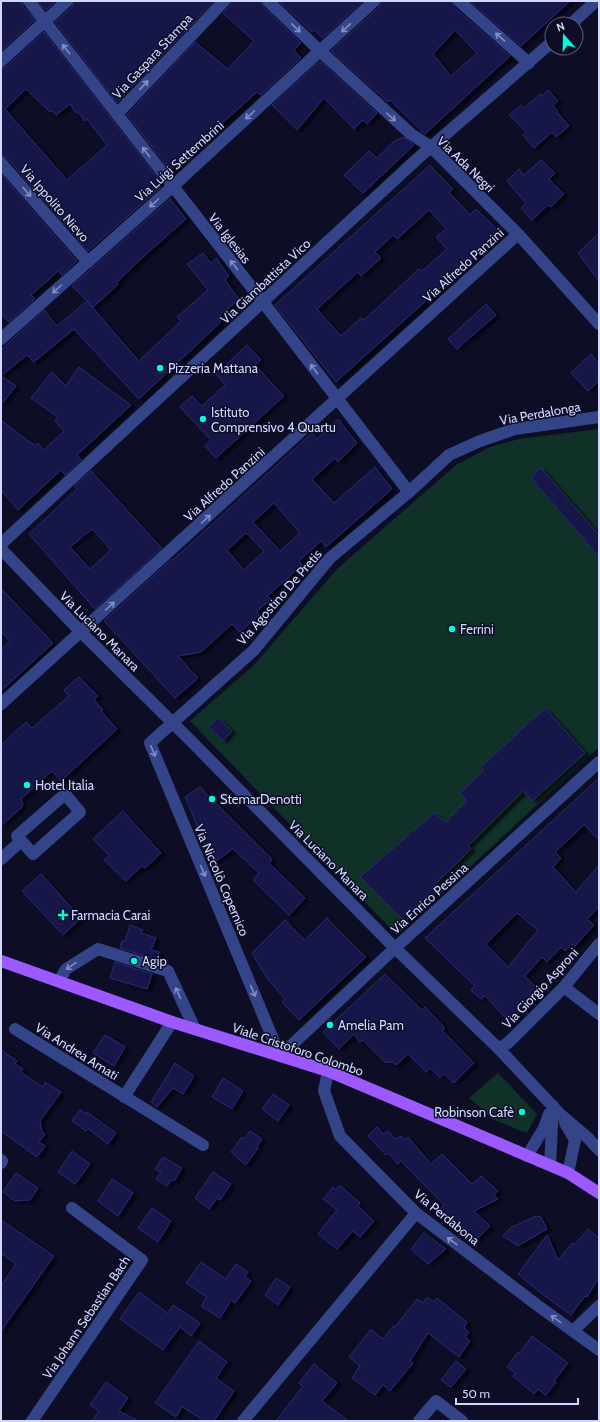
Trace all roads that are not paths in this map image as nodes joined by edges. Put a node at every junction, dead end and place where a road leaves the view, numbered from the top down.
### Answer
1 (29, 1) edge
2 (67, 1) edge
3 (224, 1) edge
4 (268, 1) edge
5 (374, 1) edge
6 (459, 1) edge
7 (596, 1) edge
8 (580, 16) edge
9 (44, 22) junction
10 (544, 49) edge
11 (320, 52) junction
12 (1, 61) edge
13 (529, 63) junction
14 (117, 114) junction
15 (430, 147) junction
16 (1, 163) edge
17 (172, 186) junction
18 (518, 234) junction
19 (88, 262) junction
20 (263, 302) junction
21 (599, 324) edge
22 (3, 334) edge
23 (337, 400) junction
24 (599, 416) edge
25 (408, 492) junction
26 (1, 544) edge
27 (1, 549) edge
28 (81, 632) junction
29 (1, 704) edge
30 (173, 723) junction
31 (599, 762) edge
32 (21, 841) junction
33 (1, 859) edge
34 (599, 944) edge
35 (395, 948) junction
36 (1, 961) edge
37 (58, 981) junction
38 (564, 987) junction
39 (599, 1014) edge
40 (172, 1022) junction
41 (15, 1029) dead end
42 (195, 1029) junction
43 (499, 1048) junction
44 (280, 1056) junction
45 (328, 1071) junction
46 (124, 1097) junction
47 (556, 1110) junction
48 (203, 1145) dead end
49 (599, 1150) edge
50 (527, 1156) junction
51 (550, 1165) junction
52 (568, 1173) junction
53 (599, 1193) edge
54 (72, 1208) dead end
55 (416, 1213) junction
56 (599, 1306) edge
57 (573, 1331) junction
58 (599, 1350) edge
59 (32, 1421) edge
60 (243, 1421) edge
61 (419, 1421) edge
62 (462, 1421) edge

1 - 9 street, Via Iglesias
2 - 9 street
14 -> 3 street, Via Gaspara Stampa
4 -> 11 street, Via Ada Negri
5 -> 11 street, Via Luigi Settembrini
13 -> 6 street
7 - 8 street
9 - 12 street
14 -> 9 street, Via Iglesias
10 - 13 street, Via Giambattista Vico
11 -> 15 street, Via Ada Negri
11 -> 17 street, Via Luigi Settembrini
13 - 15 street, Via Giambattista Vico
17 -> 14 street, Via Iglesias
15 - 18 street, Via Ada Negri
15 - 20 street, Via Giambattista Vico
16 -> 19 street, Via Ippolito Nievo
17 -> 19 street, Via Luigi Settembrini
20 -> 17 street, Via Iglesias
18 - 21 street, Via Ada Negri
18 - 23 street, Via Alfredo Panzini
19 -> 22 street, Via Luigi Settembrini
23 -> 20 street, Via Iglesias
20 - 26 street, Via Giambattista Vico
23 - 25 street, Via Iglesias
28 -> 23 street, Via Alfredo Panzini
24 - 25 street, Via Perdalonga
25 - 30 street, Via Agostino De Pretis
27 - 28 street, Via Luciano Manara
28 - 29 street, Via Alfredo Panzini
28 - 30 street, Via Luciano Manara
30 - 35 street, Via Luciano Manara
30 -> 44 street, Via Niccolò Copernico
31 - 35 street, Via Enrico Pessina
32 - 32 street
32 - 33 street
34 - 38 street, Via Giorgio Asproni
35 - 43 street, Via Luciano Manara
35 - 44 street, Via Enrico Pessina
36 - 37 main road, Viale Cristoforo Colombo
37 - 40 main road, Viale Cristoforo Colombo
42 -> 37 street
38 - 39 street
38 - 43 street, Via Giorgio Asproni
40 - 42 main road, Viale Cristoforo Colombo
40 - 46 street, Via Andrea Amati
41 - 46 street, Via Andrea Amati
42 - 44 main road, Viale Cristoforo Colombo
43 - 47 street, Via Luciano Manara
44 - 45 main road, Viale Cristoforo Colombo
45 - 50 main road, Viale Cristoforo Colombo
45 - 55 street, Via Perdabona
46 - 48 street, Via Andrea Amati
47 - 49 street, Via Luciano Manara
47 - 50 street
47 - 51 street
47 - 52 street, Via Luciano Manara
50 - 51 main road, Viale Cristoforo Colombo
51 - 52 main road, Viale Cristoforo Colombo
52 - 53 main road, Viale Cristoforo Colombo
54 - 59 street, Via Johann Sebastian Bach
57 -> 55 street, Via Perdabona
55 - 60 street
56 - 57 street
57 - 58 street, Via Perdabona
61 - 62 street

